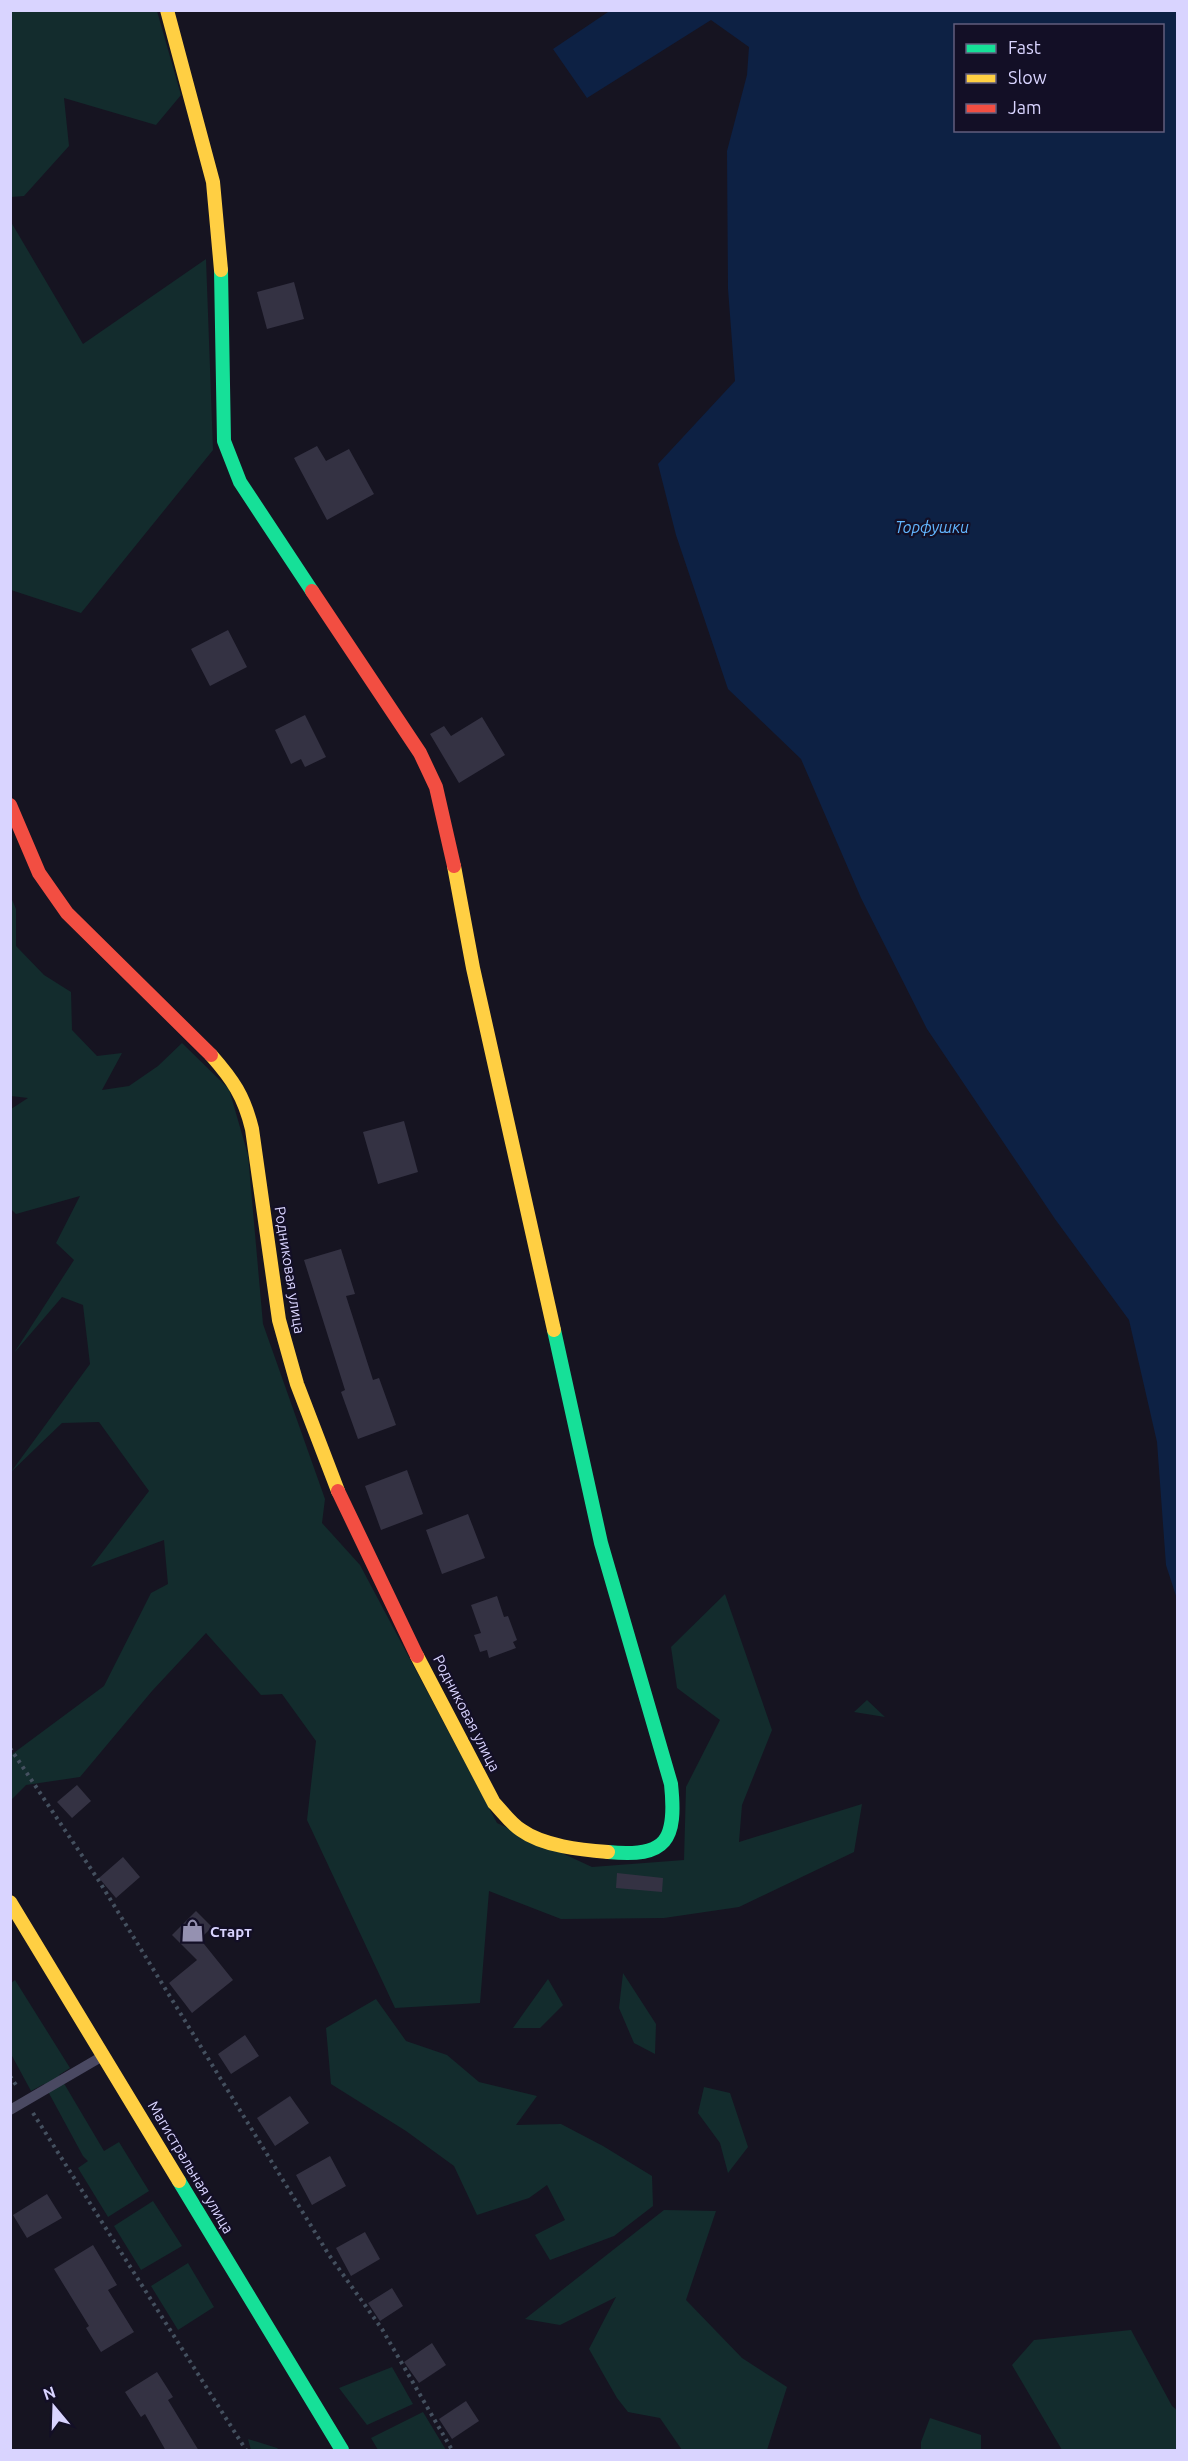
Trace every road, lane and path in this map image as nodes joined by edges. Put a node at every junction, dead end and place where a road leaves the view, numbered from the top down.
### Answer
1 (167, 10) edge
2 (10, 805) edge
3 (10, 1748) edge
4 (10, 1902) edge
5 (105, 2055) junction
6 (10, 2076) edge
7 (25, 2100) junction
8 (10, 2110) edge
9 (246, 2451) edge
10 (342, 2451) edge
11 (452, 2451) edge

1 - 2 street, Родниковая улица
3 - 11 path
4 - 5 street, Магистральная улица
5 - 7 lane
5 - 10 street, Магистральная улица
6 - 7 path
7 - 8 lane
7 - 9 path

